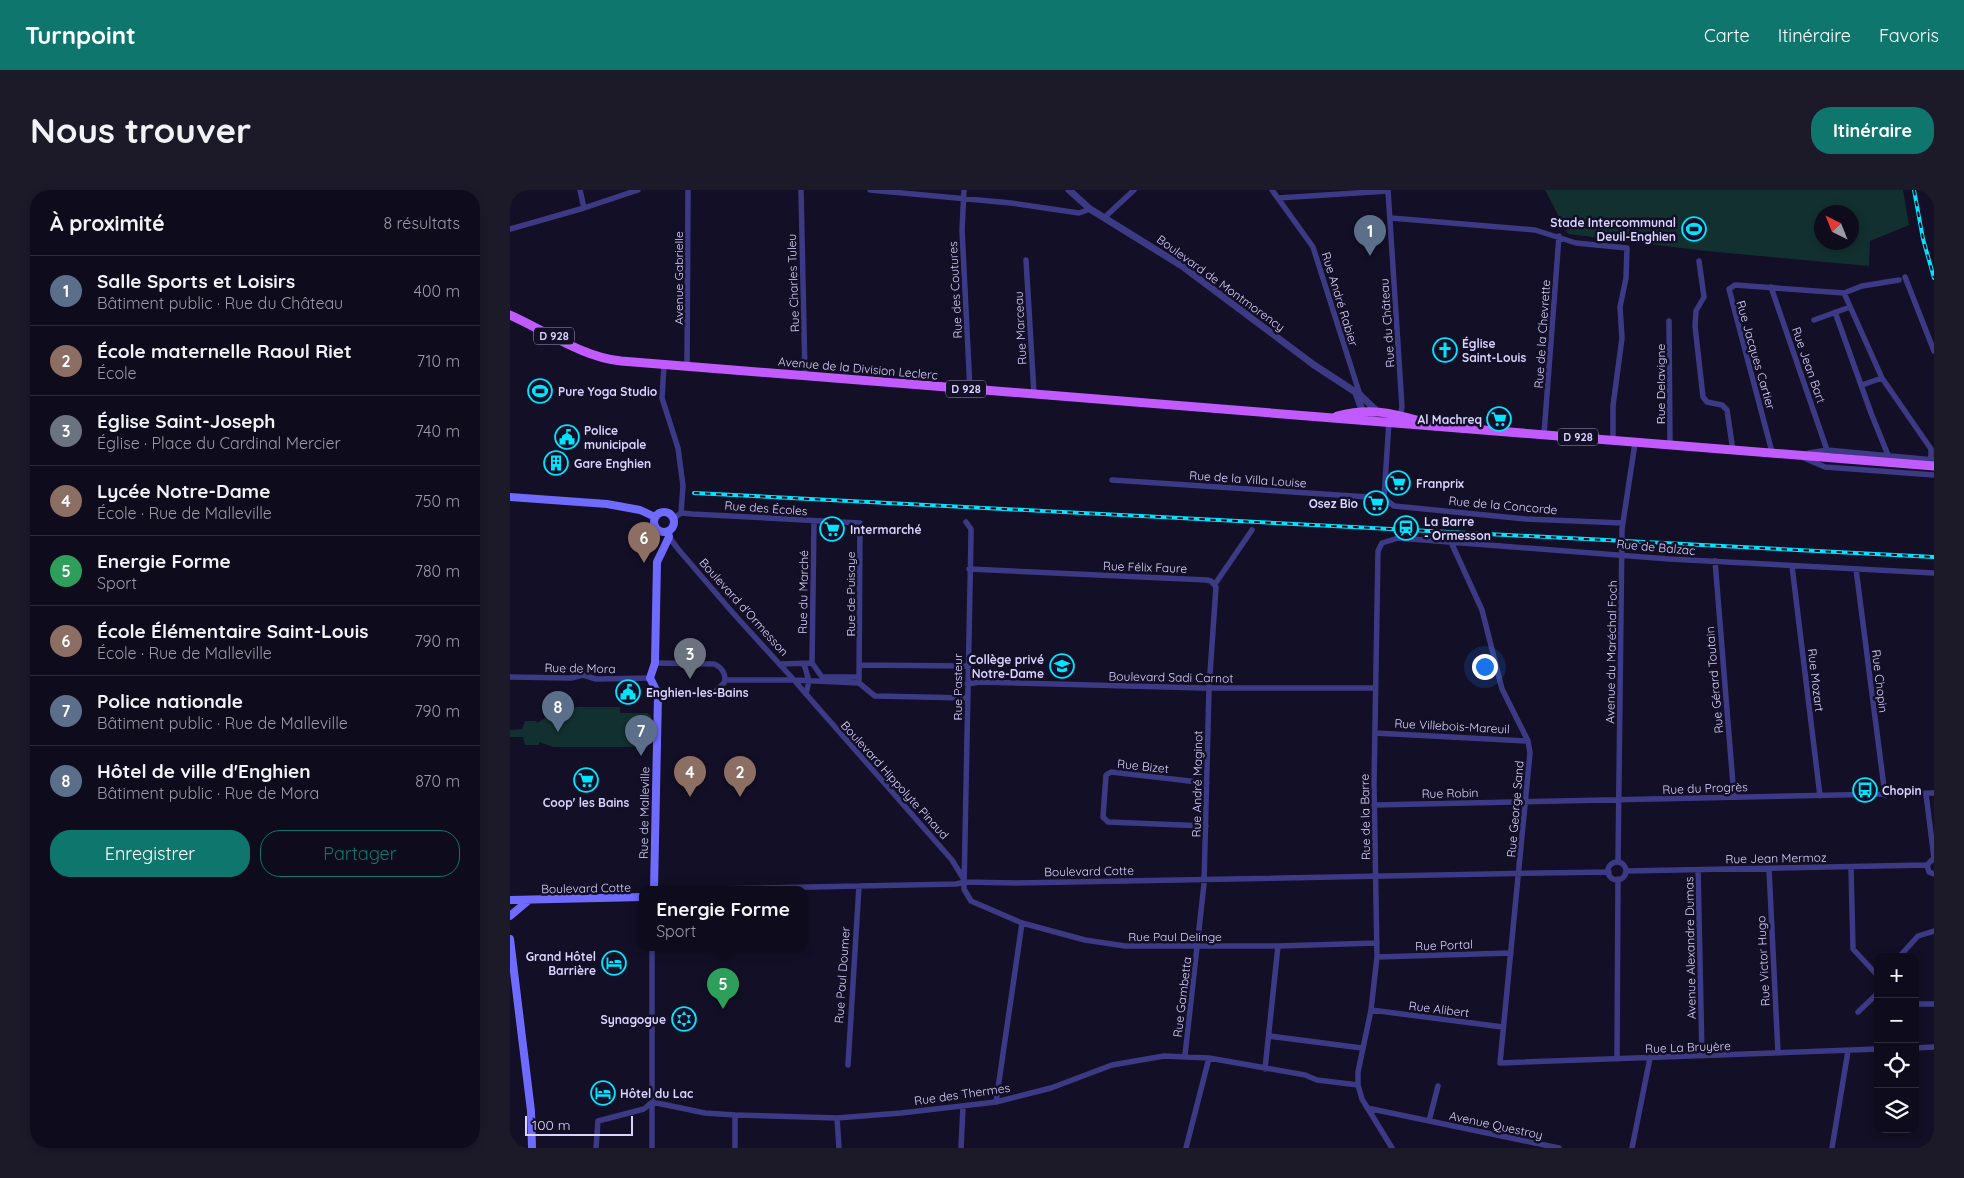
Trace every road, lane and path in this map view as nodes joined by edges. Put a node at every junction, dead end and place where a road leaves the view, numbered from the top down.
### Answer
1 (580, 190) edge
2 (638, 190) edge
3 (688, 190) edge
4 (801, 190) edge
5 (870, 190) edge
6 (964, 190) edge
7 (1069, 190) edge
8 (1134, 190) edge
9 (1272, 190) edge
10 (1388, 190) edge
11 (962, 198) junction
12 (1278, 198) junction
13 (584, 208) junction
14 (1090, 209) junction
15 (1105, 217) junction
16 (1391, 218) junction
17 (510, 229) edge
18 (1559, 236) junction
19 (1026, 260) dead end
20 (1700, 261) dead end
21 (1905, 277) dead end
22 (1899, 280) dead end
23 (1771, 286) junction
24 (1844, 293) junction
25 (1850, 307) junction
26 (1835, 312) junction
27 (510, 315) edge
28 (1814, 320) dead end
29 (1670, 321) dead end
30 (1934, 351) edge
31 (664, 365) junction
32 (687, 367) junction
33 (805, 376) junction
34 (1882, 378) junction
35 (1862, 385) junction
36 (970, 390) junction
37 (1034, 394) junction
38 (1358, 394) junction
39 (1360, 409) junction
40 (1377, 411) junction
41 (1333, 417) junction
42 (1396, 421) junction
43 (1366, 422) junction
44 (1544, 434) junction
45 (1613, 440) junction
46 (1635, 443) junction
47 (1670, 446) junction
48 (1733, 451) junction
49 (1772, 452) junction
50 (1752, 453) junction
51 (1825, 453) junction
52 (1888, 455) junction
53 (1804, 456) junction
54 (1933, 461) edge
55 (1934, 475) edge
56 (1112, 480) dead end
57 (511, 496) edge
58 (1384, 498) junction
59 (681, 514) junction
60 (655, 517) junction
61 (673, 519) junction
62 (814, 521) junction
63 (966, 522) dead end
64 (860, 523) joint
65 (1623, 523) junction
66 (1252, 530) dead end
67 (669, 534) junction
68 (1450, 542) junction
69 (1379, 547) joint
70 (1622, 555) junction
71 (1715, 561) junction
72 (1792, 566) junction
73 (1856, 568) junction
74 (969, 570) junction
75 (1934, 573) edge
76 (1215, 584) junction
77 (655, 663) junction
78 (812, 663) junction
79 (804, 664) junction
80 (860, 665) junction
81 (781, 666) junction
82 (967, 666) junction
83 (510, 677) edge
84 (650, 678) junction
85 (822, 679) junction
86 (725, 680) junction
87 (776, 680) junction
88 (794, 680) junction
89 (859, 680) junction
90 (809, 681) junction
91 (967, 684) junction
92 (1209, 688) junction
93 (1376, 688) junction
94 (658, 694) junction
95 (806, 694) junction
96 (967, 698) junction
97 (1375, 733) junction
98 (1528, 741) junction
99 (1207, 783) junction
100 (1934, 792) edge
101 (1926, 794) junction
102 (1885, 795) junction
103 (1820, 796) junction
104 (1734, 797) junction
105 (1619, 801) junction
106 (1526, 802) junction
107 (1374, 805) junction
108 (1206, 826) junction
109 (966, 855) junction
110 (1934, 858) edge
111 (952, 860) junction
112 (1618, 862) junction
113 (1927, 865) junction
114 (1851, 867) junction
115 (1769, 868) junction
116 (1698, 870) junction
117 (1626, 871) junction
118 (1609, 872) junction
119 (1519, 874) junction
120 (1934, 874) edge
121 (1375, 876) junction
122 (1618, 879) junction
123 (1204, 881) junction
124 (965, 882) junction
125 (654, 886) edge
126 (858, 886) junction
127 (807, 887) edge
128 (639, 897) edge
129 (529, 900) junction
130 (510, 901) edge
131 (510, 916) edge
132 (1022, 923) junction
133 (1934, 931) edge
134 (510, 938) edge
135 (1377, 943) junction
136 (1198, 946) junction
137 (1278, 946) junction
138 (652, 951) edge
139 (1903, 953) edge
140 (1511, 954) junction
141 (1377, 957) junction
142 (1874, 972) edge
143 (1874, 997) edge
144 (1919, 1004) edge
145 (1934, 1004) edge
146 (1371, 1010) junction
147 (1858, 1012) dead end
148 (1503, 1027) junction
149 (1269, 1036) junction
150 (1934, 1047) edge
151 (1362, 1048) junction
152 (1919, 1048) edge
153 (1874, 1049) edge
154 (1848, 1051) junction
155 (1778, 1053) junction
156 (1185, 1056) junction
157 (1702, 1056) junction
158 (1209, 1058) junction
159 (1650, 1058) junction
160 (1617, 1059) junction
161 (1500, 1063) joint
162 (848, 1065) dead end
163 (1265, 1069) junction
164 (1358, 1085) junction
165 (1438, 1086) dead end
166 (652, 1102) junction
167 (996, 1102) junction
168 (963, 1107) junction
169 (1368, 1108) junction
170 (735, 1115) junction
171 (837, 1118) junction
172 (1430, 1121) junction
173 (532, 1148) edge
174 (596, 1148) edge
175 (652, 1148) edge
176 (735, 1148) edge
177 (839, 1148) edge
178 (961, 1148) edge
179 (1186, 1148) edge
180 (1392, 1148) edge
181 (1559, 1148) edge
182 (1632, 1148) edge
183 (1832, 1148) edge

1 - 13 street
2 - 13 street
3 - 32 street, Avenue Gabrielle
4 - 33 street, Rue Charles Tuleu
5 - 11 street
6 - 11 street, Rue des Coutures
7 - 14 street, Boulevard de Montmorency
8 - 15 street
9 - 12 street, Rue André Rabier
10 - 12 street
10 - 16 street, Rue du Château
11 - 14 street
11 - 36 street, Rue des Coutures
12 - 38 street, Rue André Rabier
13 - 17 street
14 - 15 street, Boulevard de Montmorency
15 - 38 street, Boulevard de Montmorency
16 - 18 street
16 - 42 street, Rue du Château
18 - 44 street, Rue de la Chevrette
18 - 45 street
19 - 37 street, Rue Marceau
20 - 48 street
21 - 30 street
22 - 24 street
23 - 24 street, Rue Jacques Cartier
23 - 49 street, Rue Jacques Cartier
23 - 51 street, Rue Jean Bart
24 - 25 street
25 - 26 street
25 - 34 street
26 - 28 street
26 - 35 street
27 - 31 main road, Avenue de la Division Leclerc / D 928
29 - 47 street, Rue Delavigne
31 - 32 main road, Avenue de la Division Leclerc / D 928
31 - 59 street
32 - 33 main road, Avenue de la Division Leclerc / D 928
33 - 36 main road, Avenue de la Division Leclerc / D 928
34 - 35 street
34 - 54 street
35 - 52 street
36 - 37 main road, Avenue de la Division Leclerc / D 928
37 - 41 main road, Avenue de la Division Leclerc / D 928
38 - 39 street
38 - 40 street, Boulevard de Montmorency
39 - 40 main road, Avenue de la Division Leclerc / D 928
39 - 41 main road, Avenue de la Division Leclerc / D 928
39 - 43 street
40 - 42 main road, Avenue de la Division Leclerc / D 928
41 - 43 main road, Avenue de la Division Leclerc / D 928
42 - 43 main road, Avenue de la Division Leclerc / D 928
42 - 44 main road, Avenue de la Division Leclerc / D 928
42 - 58 street, Rue du Château
44 - 45 main road, D 928
45 - 46 main road, D 928
46 - 47 main road, D 928
46 - 65 street, Avenue du Maréchal Foch
47 - 48 main road, D 928
48 - 50 main road
49 - 50 main road
49 - 53 main road
50 - 53 main road
51 - 52 street
51 - 53 main road
51 - 54 main road
52 - 54 street
53 - 55 street
56 - 58 street, Rue de la Villa Louise
57 - 60 main road
58 - 65 street, Rue de la Concorde
59 - 61 street
59 - 62 street, Rue des Écoles
60 - 61 main road
60 - 67 main road
61 - 67 main road
62 - 64 street, Rue des Écoles
62 - 78 street, Rue du Marché
63 - 74 street, Rue Pasteur
64 - 80 street, Rue de Puisaye
65 - 70 street, Avenue du Maréchal Foch
66 - 76 street
67 - 77 main road
67 - 81 street, Boulevard d'Ormesson
68 - 69 street, Rue de Balzac
68 - 70 street, Rue de Balzac
68 - 98 street, Rue George Sand
69 - 93 street, Rue de la Barre
70 - 71 street, Rue de Balzac
70 - 105 street, Avenue du Maréchal Foch
71 - 72 street, Rue de Balzac
71 - 104 street, Rue Gérard Toutain
72 - 73 street, Rue de Balzac
72 - 103 street, Rue Mozart
73 - 75 street, Rue de Balzac
73 - 102 street, Rue Chopin
74 - 76 street, Rue Félix Faure
74 - 82 street, Rue Pasteur
76 - 92 street
77 - 84 main road
77 - 86 street
78 - 79 street
78 - 85 street
79 - 81 street
79 - 90 street
80 - 82 street
80 - 89 street, Rue de Puisaye
81 - 87 street
81 - 88 street, Boulevard d'Ormesson
82 - 91 street, Rue Pasteur
83 - 84 street, Rue de Mora
84 - 94 main road, Rue de Malleville
85 - 89 street
85 - 90 street
86 - 87 street
86 - 94 street
87 - 88 street
88 - 90 street
88 - 95 street, Boulevard Hippolyte Pinaud
89 - 96 street
90 - 95 street
91 - 92 street, Boulevard Sadi Carnot
91 - 96 street, Rue Pasteur
92 - 93 street, Boulevard Sadi Carnot
92 - 99 street, Rue André Maginot
93 - 97 street, Rue de la Barre
94 - 125 main road, Rue de Malleville
95 - 111 street, Boulevard Hippolyte Pinaud
96 - 109 street, Rue Pasteur
97 - 98 street, Rue Villebois-Mareuil
97 - 107 street, Rue de la Barre
98 - 106 street, Rue George Sand
99 - 108 street, Rue André Maginot
99 - 108 street, Rue Bizet
100 - 101 street, Rue du Progrès
101 - 102 street, Rue du Progrès
101 - 110 street
102 - 103 street, Rue du Progrès
103 - 104 street, Rue du Progrès
104 - 105 street, Rue du Progrès
105 - 106 street, Rue du Progrès
105 - 112 street, Avenue du Maréchal Foch
106 - 107 street, Rue Robin
106 - 119 street, Rue George Sand
107 - 121 street, Rue de la Barre
108 - 123 street, Rue André Maginot
109 - 111 street
109 - 124 street, Rue Pasteur
110 - 113 street
111 - 124 street, Boulevard Hippolyte Pinaud
112 - 117 street
112 - 118 street
113 - 114 street, Rue Jean Mermoz
113 - 120 street
114 - 115 street, Rue Jean Mermoz
114 - 142 street
115 - 116 street, Rue Jean Mermoz
115 - 155 street, Rue Victor Hugo
116 - 117 street, Rue Jean Mermoz
116 - 157 street, Avenue Alexandre Dumas
117 - 122 street
118 - 119 street
118 - 122 street
119 - 121 street, Boulevard Cotte
119 - 140 street, Rue George Sand
121 - 123 street, Boulevard Cotte
121 - 135 street, Rue de la Barre
122 - 160 street
123 - 124 street, Boulevard Cotte
123 - 136 street, Rue Gambetta
124 - 126 street, Boulevard Cotte
124 - 132 street, Rue Paul Delinge
126 - 127 street, Boulevard Cotte
126 - 162 street, Rue Paul Doumer
128 - 129 main road, Boulevard Cotte
129 - 130 main road, Boulevard Cotte
129 - 131 main road
132 - 136 street, Rue Paul Delinge
132 - 167 street
133 - 139 street
134 - 173 main road
135 - 137 street, Rue Paul Delinge
135 - 141 street, Rue de la Barre
136 - 137 street, Rue Paul Delinge
136 - 156 street, Rue Gambetta
137 - 149 street
138 - 166 street
140 - 141 street, Rue Portal
140 - 148 street, Rue George Sand
141 - 146 street, Rue de la Barre
143 - 147 street
144 - 145 street
146 - 148 street, Rue Alibert
146 - 151 street, Rue de la Barre
148 - 161 street, Rue George Sand
149 - 151 street
149 - 163 street
150 - 152 street
151 - 164 street, Rue de la Barre
153 - 154 street, Rue La Bruyère
154 - 155 street, Rue La Bruyère
154 - 183 street
155 - 157 street, Rue La Bruyère
156 - 158 street, Rue des Thermes
156 - 167 street, Rue des Thermes
157 - 159 street, Rue La Bruyère
158 - 163 street, Rue des Thermes
158 - 179 street
159 - 160 street, Rue La Bruyère
159 - 182 street
160 - 161 street, Rue La Bruyère
163 - 164 street, Rue des Thermes
164 - 169 street
165 - 172 street, Avenue Questroy
166 - 170 street, Rue des Thermes
166 - 174 street
166 - 175 street
167 - 168 street, Rue des Thermes
168 - 171 street, Rue des Thermes
168 - 178 street
169 - 172 street, Avenue Questroy
169 - 180 street
170 - 171 street, Rue des Thermes
170 - 176 street
171 - 177 street
172 - 181 street, Avenue Questroy

